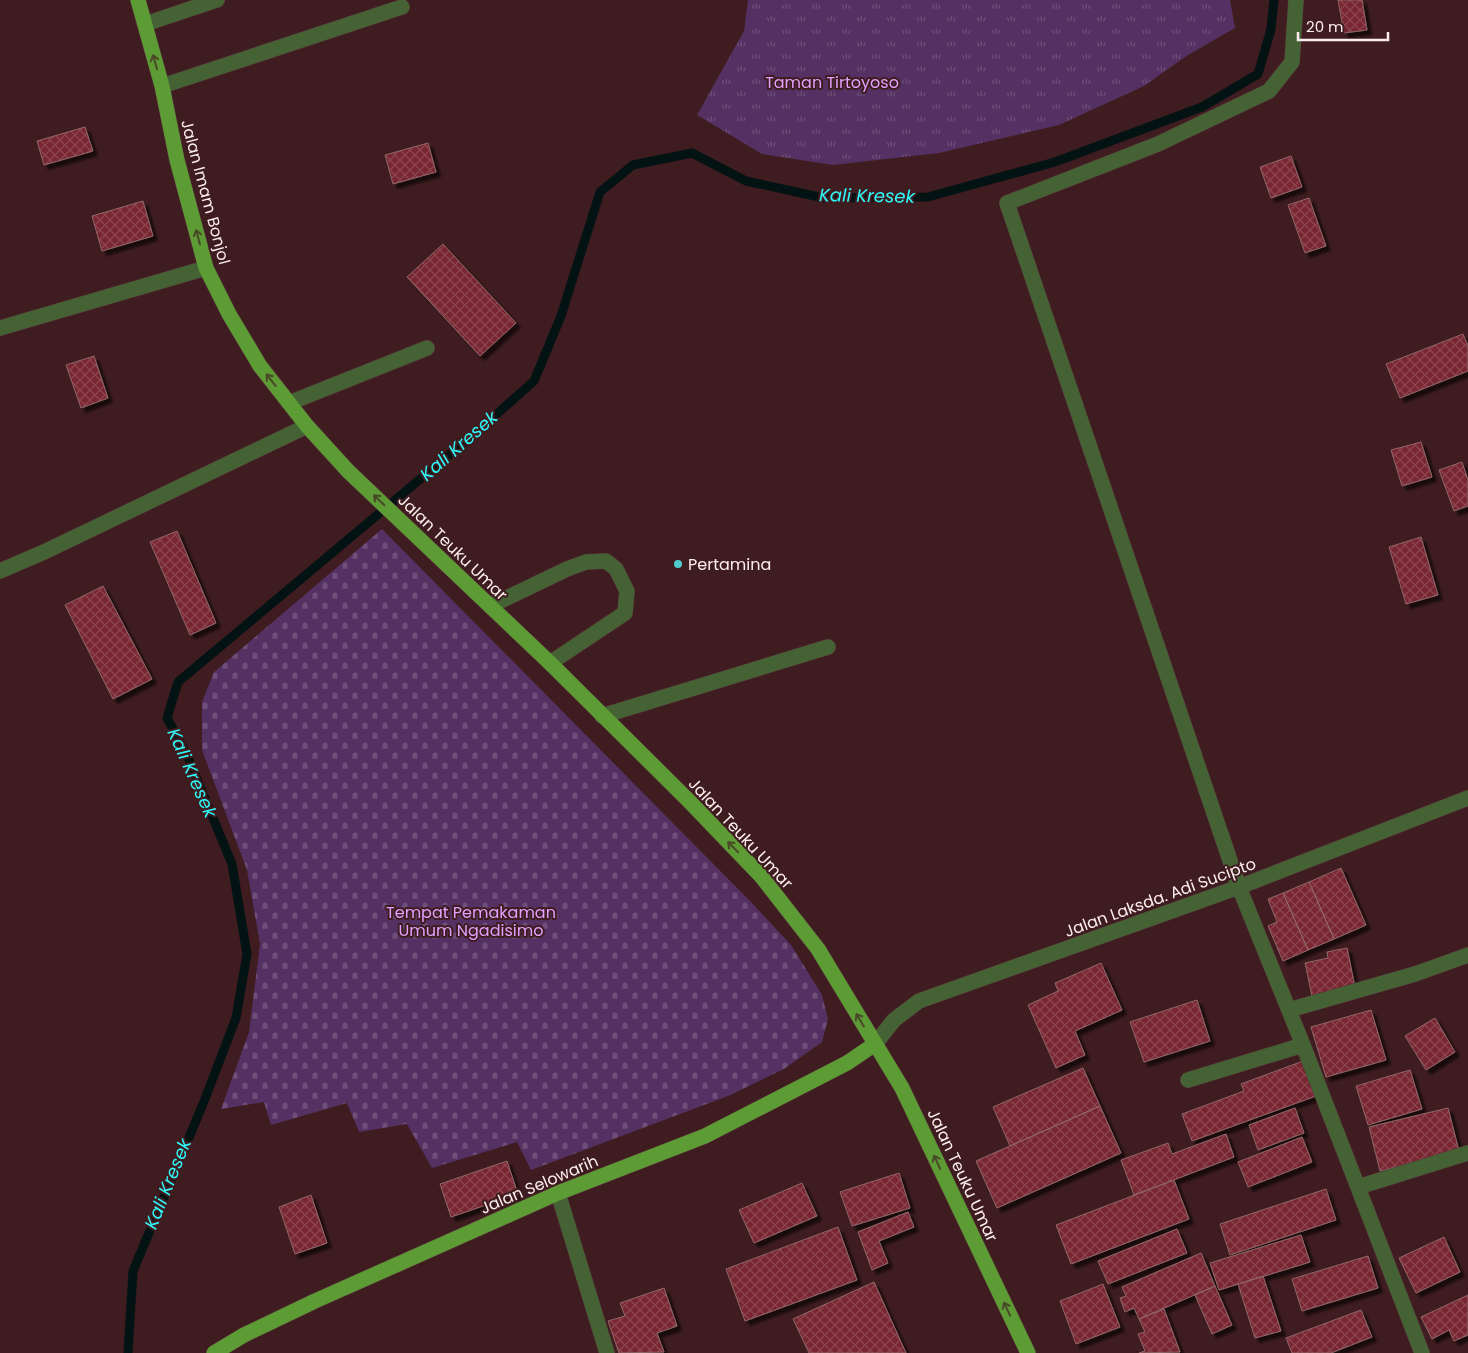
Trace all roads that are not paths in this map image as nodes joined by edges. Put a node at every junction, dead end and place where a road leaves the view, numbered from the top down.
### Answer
1 (138, 0) edge
2 (217, 0) edge
3 (1296, 0) edge
4 (402, 7) dead end
5 (144, 24) junction
6 (162, 86) junction
7 (206, 268) junction
8 (0, 328) edge
9 (427, 348) dead end
10 (289, 403) junction
11 (307, 426) junction
12 (348, 471) joint
13 (0, 571) edge
14 (490, 606) junction
15 (828, 648) dead end
16 (550, 663) junction
17 (602, 716) junction
18 (1468, 798) edge
19 (1239, 887) junction
20 (1468, 955) edge
21 (1289, 1010) junction
22 (874, 1044) junction
23 (1303, 1045) junction
24 (1188, 1080) dead end
25 (1468, 1153) edge
26 (1358, 1187) junction
27 (558, 1193) junction
28 (214, 1353) edge
29 (607, 1353) edge
30 (1028, 1353) edge
31 (1422, 1353) edge

1 - 5 main road, Jalan Imam Bonjol
2 - 5 street
3 - 19 street
4 - 6 street
6 -> 5 main road, Jalan Imam Bonjol
7 -> 6 main road, Jalan Imam Bonjol
7 - 8 street
10 -> 7 main road, Jalan Imam Bonjol
9 - 10 street
10 - 11 main road, Jalan Imam Bonjol
11 - 12 main road, Jalan Imam Bonjol
11 - 13 street
14 -> 12 main road, Jalan Teuku Umar
14 - 16 main road, Jalan Teuku Umar
14 - 16 street
15 - 17 street
16 - 17 main road, Jalan Teuku Umar
22 -> 17 main road, Jalan Teuku Umar
18 - 19 street, Jalan Laksda. Adi Sucipto
19 - 21 street
19 - 22 street, Jalan Laksda. Adi Sucipto
20 - 21 street
21 - 23 street
22 - 27 main road, Jalan Selowarih
30 -> 22 main road, Jalan Teuku Umar
23 - 24 street
23 - 26 street
25 - 26 street
26 - 31 street
27 - 28 main road, Jalan Selowarih
27 - 29 street

